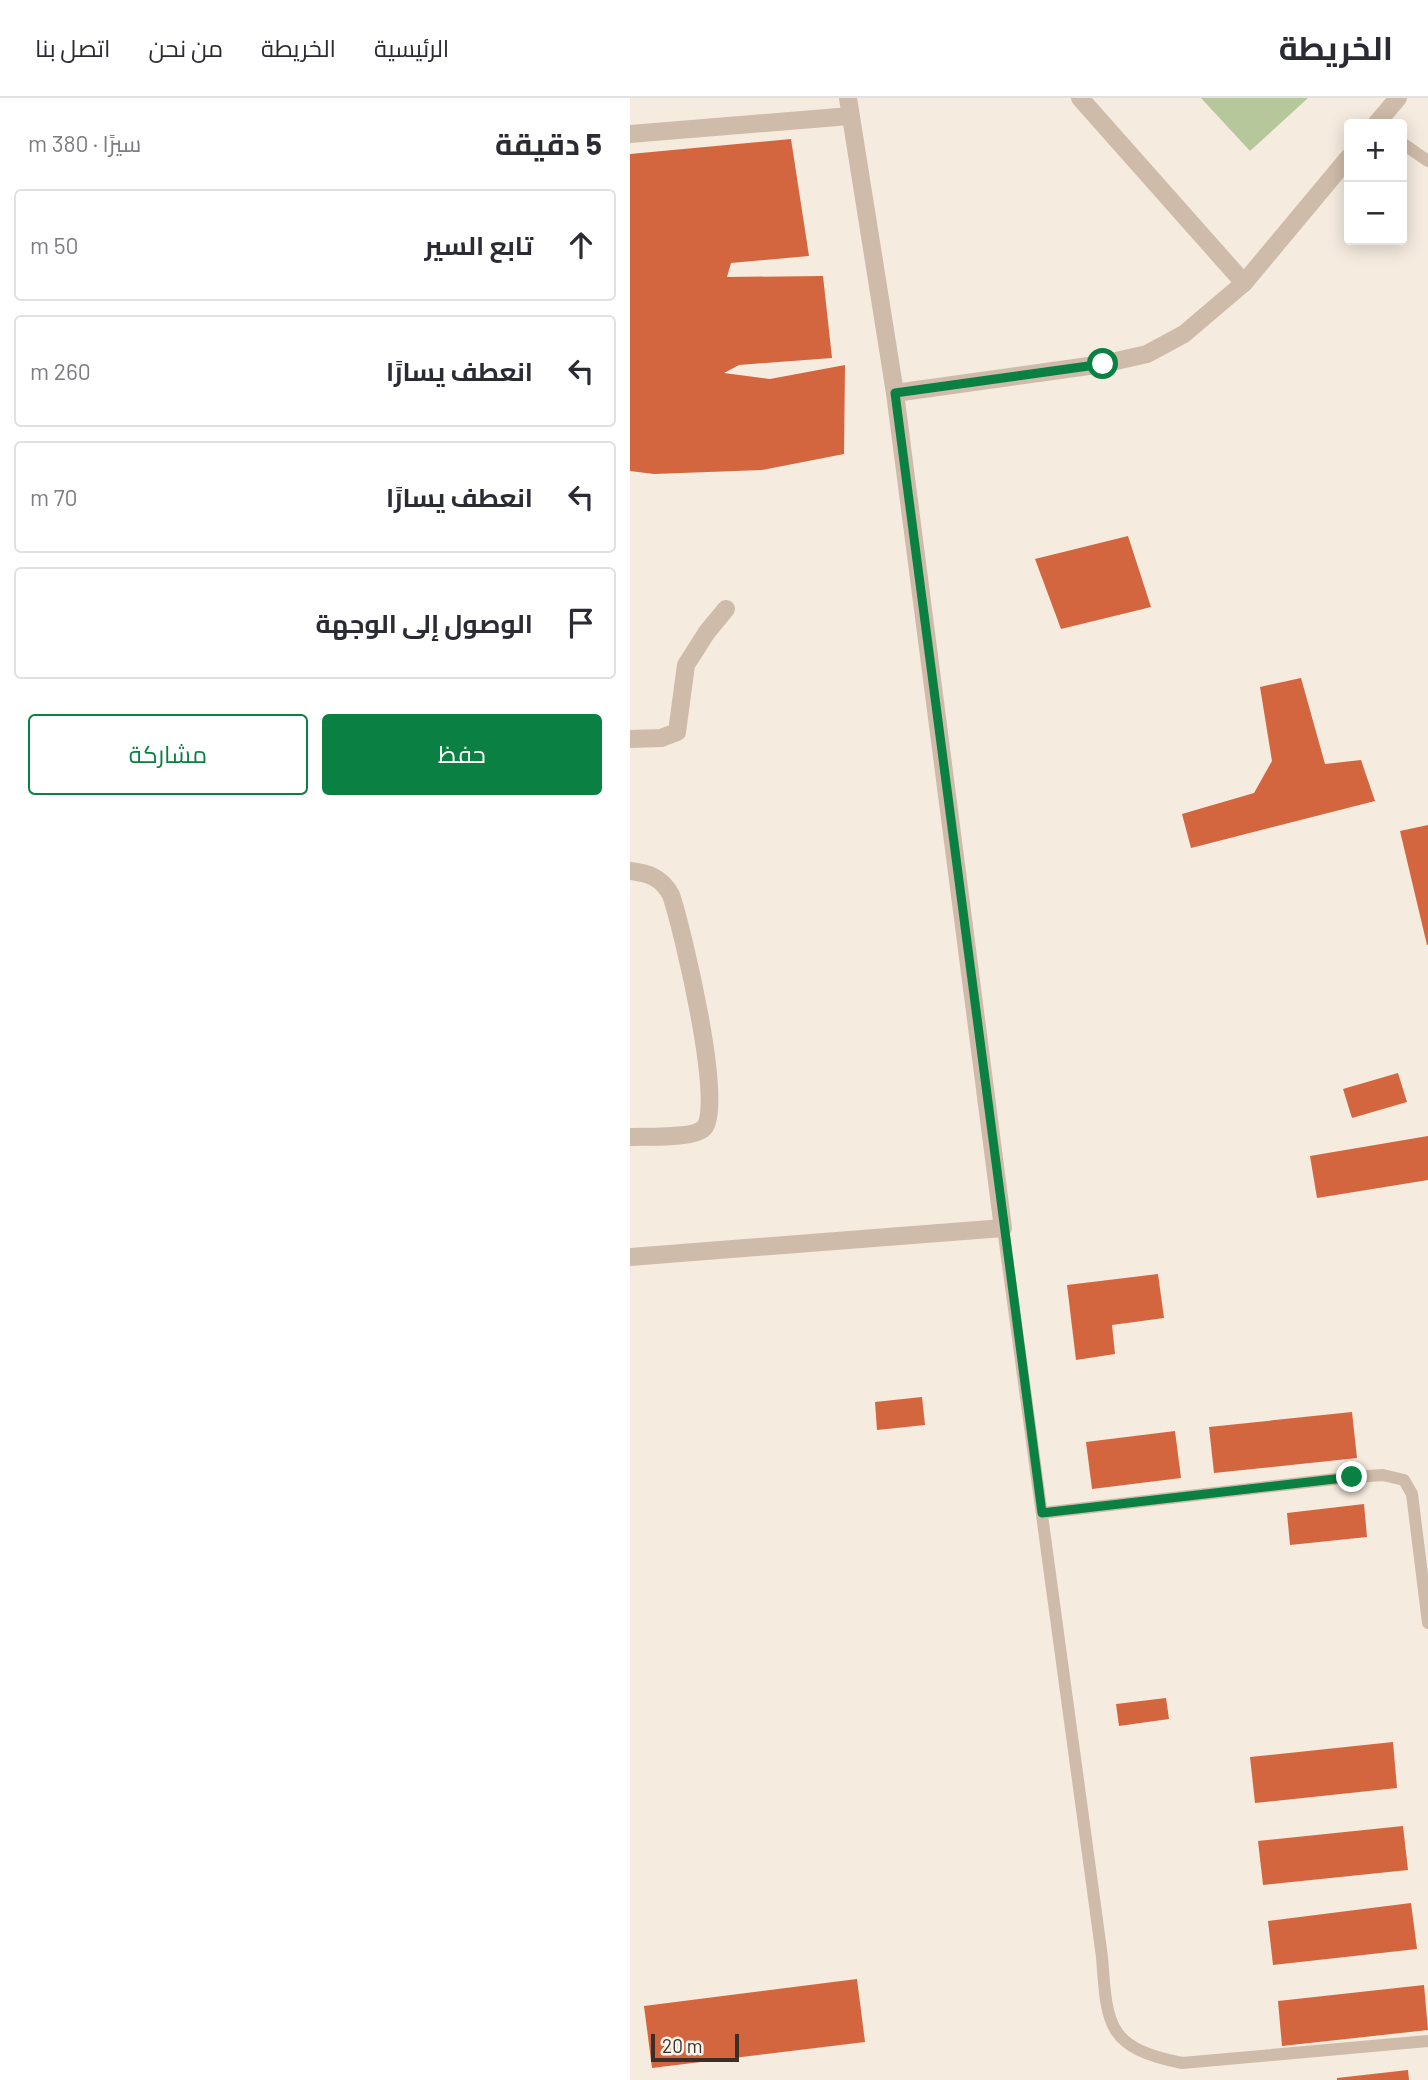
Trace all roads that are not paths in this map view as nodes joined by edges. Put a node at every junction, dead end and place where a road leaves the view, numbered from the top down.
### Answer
1 (1080, 98) edge
2 (1398, 98) edge
3 (849, 107) edge
4 (1380, 119) edge
5 (630, 134) edge
6 (1407, 146) edge
7 (1428, 161) edge
8 (1344, 163) edge
9 (1244, 284) junction
10 (895, 393) junction
11 (726, 609) dead end
12 (630, 740) edge
13 (630, 871) edge
14 (630, 1137) edge
15 (1003, 1228) junction
16 (630, 1257) edge
17 (1042, 1513) junction
18 (1428, 1623) edge
19 (1428, 2041) edge

1 - 9 street
2 - 4 street
3 - 5 street
3 - 10 street
6 - 7 lane
8 - 9 street
9 - 10 street
10 - 15 street
11 - 12 street
13 - 14 street
15 - 16 street
15 - 17 lane
17 - 18 lane
17 - 19 lane

